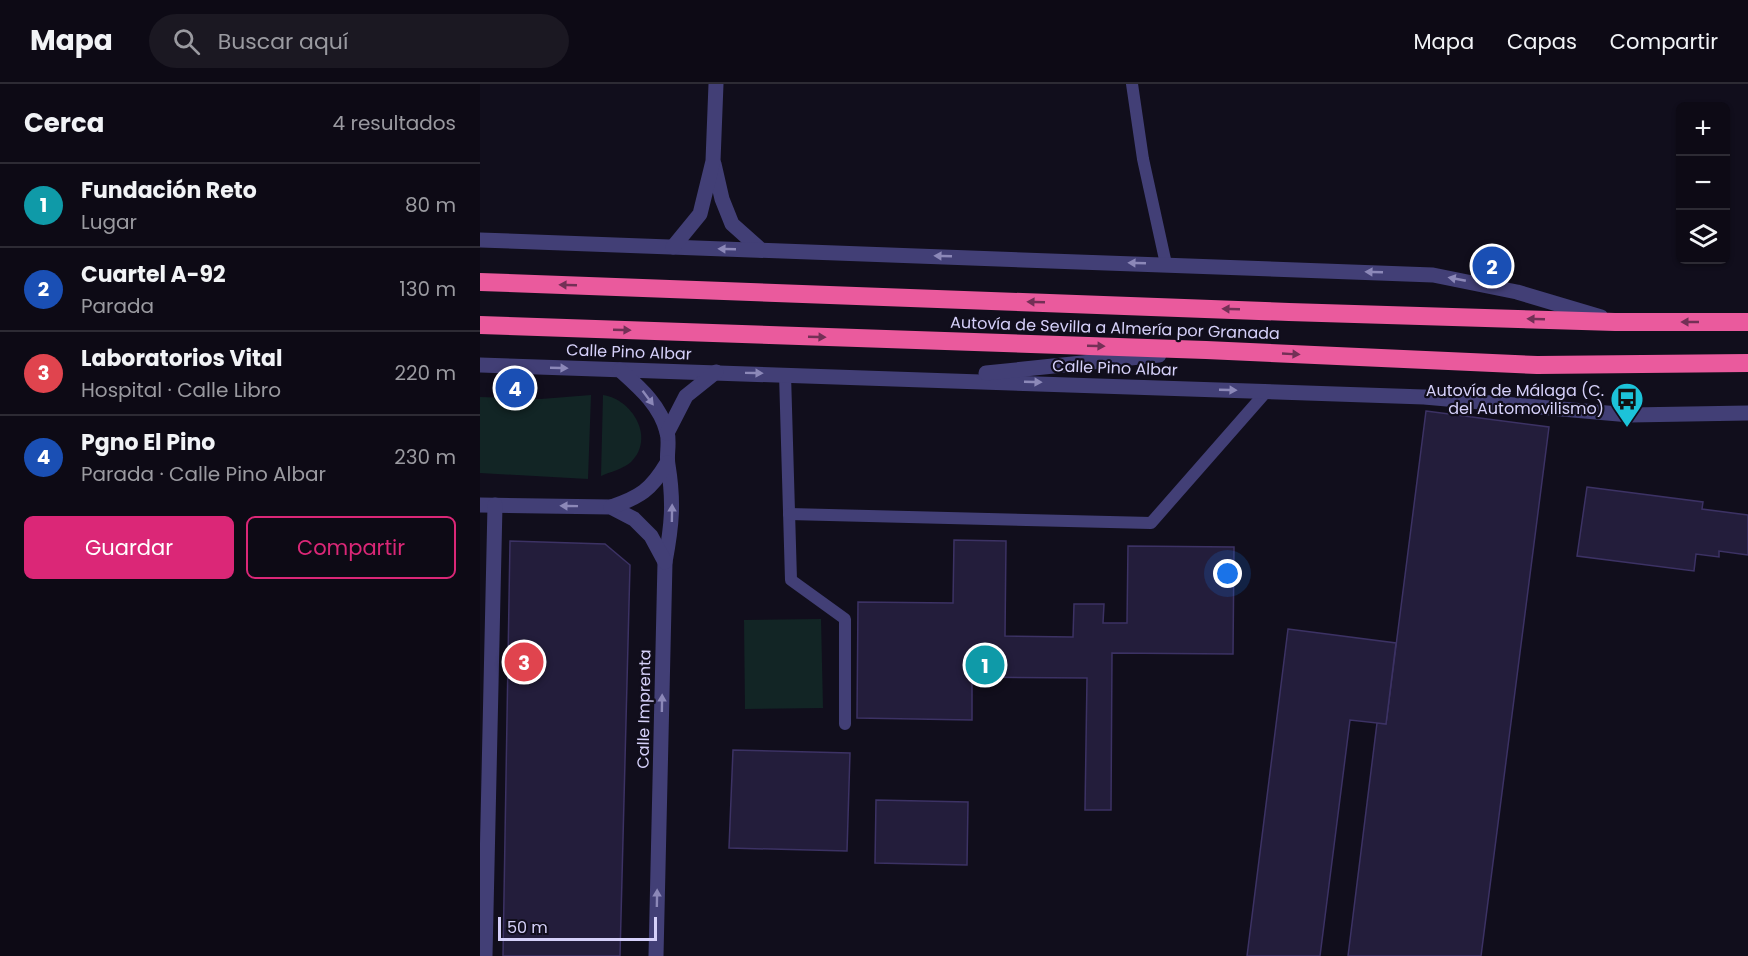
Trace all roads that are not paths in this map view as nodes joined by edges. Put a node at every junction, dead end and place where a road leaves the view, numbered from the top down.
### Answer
1 (716, 84) edge
2 (1132, 84) edge
3 (713, 162) junction
4 (480, 240) edge
5 (673, 247) junction
6 (760, 250) junction
7 (1166, 264) junction
8 (480, 282) edge
9 (1615, 322) junction
10 (1748, 322) edge
11 (480, 325) edge
12 (1206, 350) junction
13 (1748, 363) edge
14 (480, 365) edge
15 (620, 370) junction
16 (716, 372) junction
17 (785, 374) junction
18 (932, 378) junction
19 (1266, 392) junction
20 (1748, 413) edge
21 (668, 433) junction
22 (667, 463) junction
23 (488, 505) edge
24 (611, 507) junction
25 (789, 514) junction
26 (665, 562) junction
27 (845, 724) dead end
28 (485, 956) edge
29 (656, 956) edge

1 - 3 street
2 - 7 lane
3 - 5 street
3 - 6 street
4 - 5 street
6 -> 5 street
7 -> 6 street
9 -> 7 street
9 -> 8 highway, Autovía de Sevilla a Almería por Granada
10 -> 9 highway, Autovía de Sevilla a Almería por Granada
11 -> 12 highway, Autovía de Sevilla a Almería por Granada
12 -> 13 highway, Autovía de Sevilla a Almería por Granada
12 - 18 street
14 -> 15 street, Calle Pino Albar
15 - 16 street, Calle Pino Albar
15 -> 21 street, Calle Imprenta
16 -> 17 street, Calle Pino Albar
16 - 21 street, Calle Imprenta
17 - 18 street, Calle Pino Albar
17 - 25 lane
18 -> 19 street, Calle Pino Albar
19 - 20 street, Calle Pino Albar
19 - 25 lane
21 - 22 street, Calle Imprenta
22 - 24 street
26 -> 22 street, Calle Imprenta
24 -> 23 street
23 - 28 street
24 - 26 street
25 - 27 lane
29 -> 26 street, Calle Imprenta

